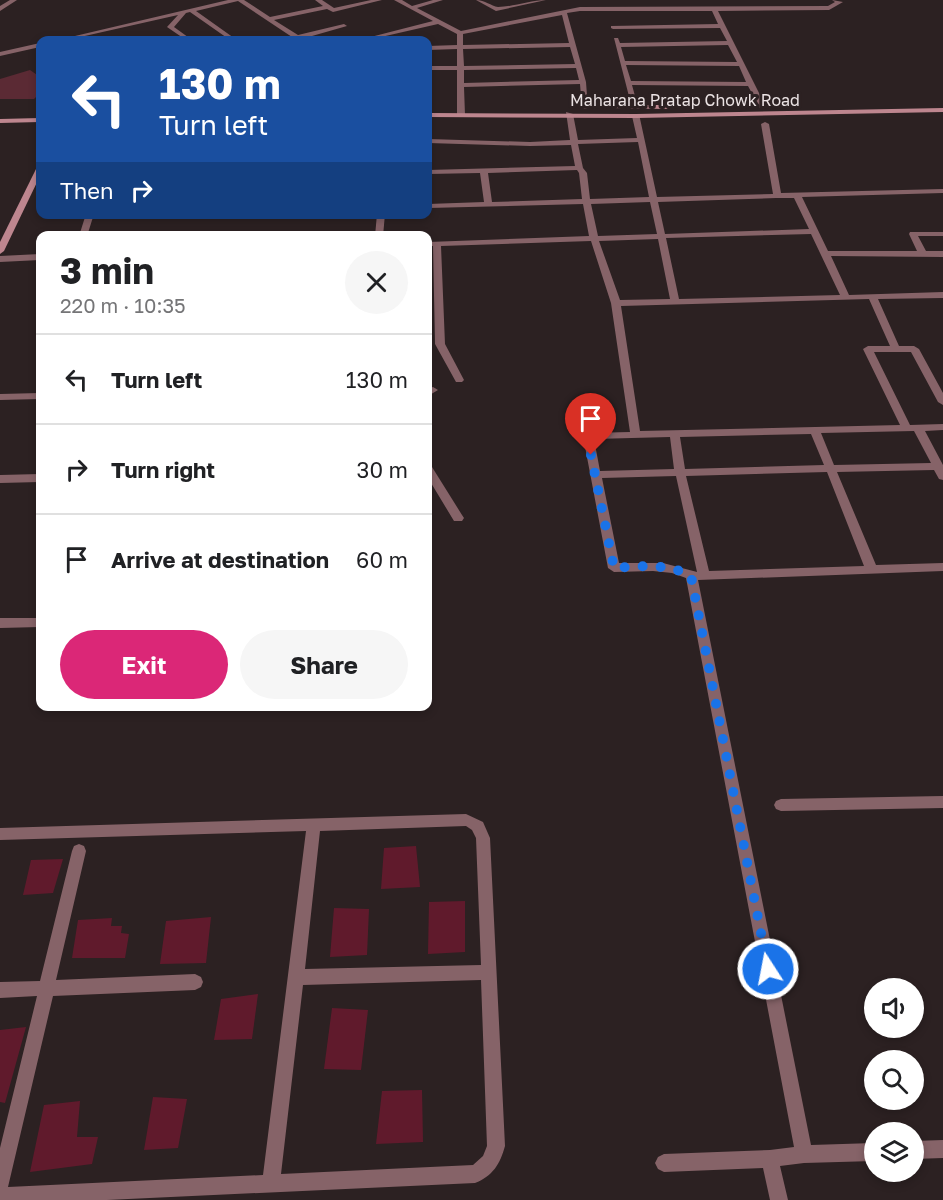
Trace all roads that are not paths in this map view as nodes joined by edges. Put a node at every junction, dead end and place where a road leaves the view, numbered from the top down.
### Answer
1 (14, 0) edge
2 (238, 0) edge
3 (318, 0) edge
4 (379, 0) edge
5 (397, 0) edge
6 (440, 0) edge
7 (479, 0) edge
8 (543, 0) edge
9 (631, 0) edge
10 (835, 0) edge
11 (328, 7) junction
12 (411, 8) junction
13 (0, 9) edge
14 (608, 9) junction
15 (636, 9) junction
16 (714, 9) junction
17 (187, 11) junction
18 (564, 12) junction
19 (269, 19) junction
20 (438, 22) junction
21 (344, 26) dead end
22 (722, 26) junction
23 (613, 27) junction
24 (460, 33) junction
25 (84, 35) joint
26 (79, 36) edge
27 (183, 36) edge
28 (227, 36) edge
29 (295, 36) edge
30 (306, 36) edge
31 (379, 36) edge
32 (730, 43) junction
33 (573, 45) junction
34 (618, 45) junction
35 (36, 46) edge
36 (432, 48) edge
37 (460, 49) junction
38 (0, 54) edge
39 (623, 63) junction
40 (740, 64) junction
41 (579, 66) junction
42 (461, 67) junction
43 (432, 68) edge
44 (584, 82) junction
45 (629, 83) junction
46 (749, 84) junction
47 (461, 85) junction
48 (943, 103) edge
49 (634, 107) junction
50 (762, 107) junction
51 (432, 108) edge
52 (586, 108) junction
53 (943, 110) edge
54 (36, 112) edge
55 (461, 112) junction
56 (0, 113) edge
57 (569, 114) junction
58 (432, 115) edge
59 (636, 116) junction
60 (36, 120) edge
61 (0, 121) edge
62 (765, 124) dead end
63 (639, 140) junction
64 (432, 141) edge
65 (574, 142) junction
66 (579, 168) junction
67 (484, 170) junction
68 (432, 172) edge
69 (36, 181) edge
70 (943, 191) edge
71 (797, 195) junction
72 (777, 196) junction
73 (652, 199) junction
74 (587, 201) junction
75 (488, 204) junction
76 (432, 206) edge
77 (814, 231) junction
78 (5, 232) edge
79 (943, 234) edge
80 (660, 237) junction
81 (594, 239) junction
82 (432, 244) edge
83 (0, 251) edge
84 (825, 254) junction
85 (923, 254) junction
86 (943, 254) edge
87 (36, 257) edge
88 (0, 259) edge
89 (943, 295) edge
90 (872, 296) junction
91 (846, 297) junction
92 (675, 300) junction
93 (616, 303) junction
94 (896, 349) junction
95 (459, 381) dead end
96 (36, 393) edge
97 (0, 397) edge
98 (943, 402) edge
99 (943, 427) edge
100 (913, 428) junction
101 (815, 431) junction
102 (675, 435) junction
103 (636, 436) junction
104 (828, 469) junction
105 (940, 471) edge
106 (680, 472) junction
107 (595, 475) junction
108 (432, 476) edge
109 (36, 478) edge
110 (0, 479) edge
111 (458, 518) dead end
112 (943, 567) edge
113 (872, 570) junction
114 (697, 576) junction
115 (0, 623) edge
116 (36, 623) edge
117 (943, 802) edge
118 (781, 804) dead end
119 (314, 824) junction
120 (0, 834) edge
121 (79, 851) dead end
122 (489, 972) junction
123 (296, 977) junction
124 (195, 982) dead end
125 (46, 988) junction
126 (0, 990) edge
127 (943, 1149) edge
128 (924, 1150) edge
129 (864, 1152) edge
130 (804, 1154) junction
131 (770, 1159) junction
132 (664, 1163) dead end
133 (0, 1185) edge
134 (271, 1185) junction
135 (235, 1193) edge
136 (0, 1196) edge
137 (778, 1200) edge

1 - 13 street
2 - 17 street
2 - 19 street
3 - 11 street
4 - 11 street
5 - 12 street
6 - 12 street
7 - 8 street
9 - 15 street
10 - 16 street
11 - 19 street
12 - 20 street
14 - 15 street
14 - 18 street
14 - 23 street
15 - 16 street
16 - 22 street
17 - 25 street
17 - 27 street
17 - 28 street
18 - 24 street
18 - 33 street
19 - 29 street
20 - 24 street
20 - 31 street
21 - 30 street
22 - 23 street
22 - 32 street
23 - 34 street
24 - 37 street
25 - 26 street
32 - 34 street
32 - 40 street
33 - 37 street
33 - 41 street
34 - 39 street
35 - 38 street
36 - 37 street
37 - 42 street
39 - 40 street
39 - 45 street
40 - 46 street
41 - 42 street
41 - 44 street
42 - 43 street
42 - 47 street
44 - 47 street
44 - 52 street
45 - 46 street
45 - 49 street
46 - 50 street
47 - 55 street
48 - 50 main road, Maharana Pratap Chowk Road
49 - 50 main road, Maharana Pratap Chowk Road
49 - 52 main road, Maharana Pratap Chowk Road
51 - 55 main road, Maharana Pratap Chowk Road
52 - 55 main road, Maharana Pratap Chowk Road
53 - 59 main road, Maharana Pratap Chowk Road
54 - 56 main road
55 - 57 main road, Maharana Pratap Chowk Road
55 - 58 main road, Maharana Pratap Chowk Road
57 - 59 main road, Maharana Pratap Chowk Road
57 - 65 street
59 - 63 street
60 - 61 main road
62 - 72 street
63 - 65 street
63 - 73 street
64 - 65 street
65 - 66 street
66 - 67 street
66 - 74 street
67 - 68 street
67 - 75 street
69 - 78 main road
70 - 71 street
71 - 72 street
71 - 77 street
72 - 73 street
73 - 74 street
73 - 80 street
74 - 75 street
74 - 81 street
75 - 76 street
77 - 80 street
77 - 84 street
78 - 83 main road
79 - 85 street
80 - 81 street
80 - 92 street
81 - 82 street
81 - 93 street
82 - 95 street
84 - 85 street
84 - 91 street
85 - 86 street
87 - 88 street
89 - 90 street
90 - 91 street
90 - 94 street
91 - 92 street
92 - 93 street
93 - 103 street
94 - 98 street
94 - 100 street
96 - 97 street
99 - 100 street
100 - 101 street
100 - 105 street
101 - 102 street
101 - 104 street
102 - 103 street
102 - 106 street
103 - 107 street
104 - 105 street
104 - 106 street
104 - 113 street
106 - 107 street
106 - 114 street
107 - 114 street
108 - 111 street
109 - 110 street
112 - 113 street
113 - 114 street
114 - 130 street
115 - 116 street
117 - 118 street
119 - 120 street
119 - 122 street
119 - 123 street
121 - 125 street
122 - 123 street
122 - 134 street
123 - 134 street
124 - 125 street
125 - 126 street
125 - 133 street
127 - 128 street
129 - 130 street
130 - 131 street
131 - 132 street
131 - 137 street
134 - 135 street
135 - 136 street

